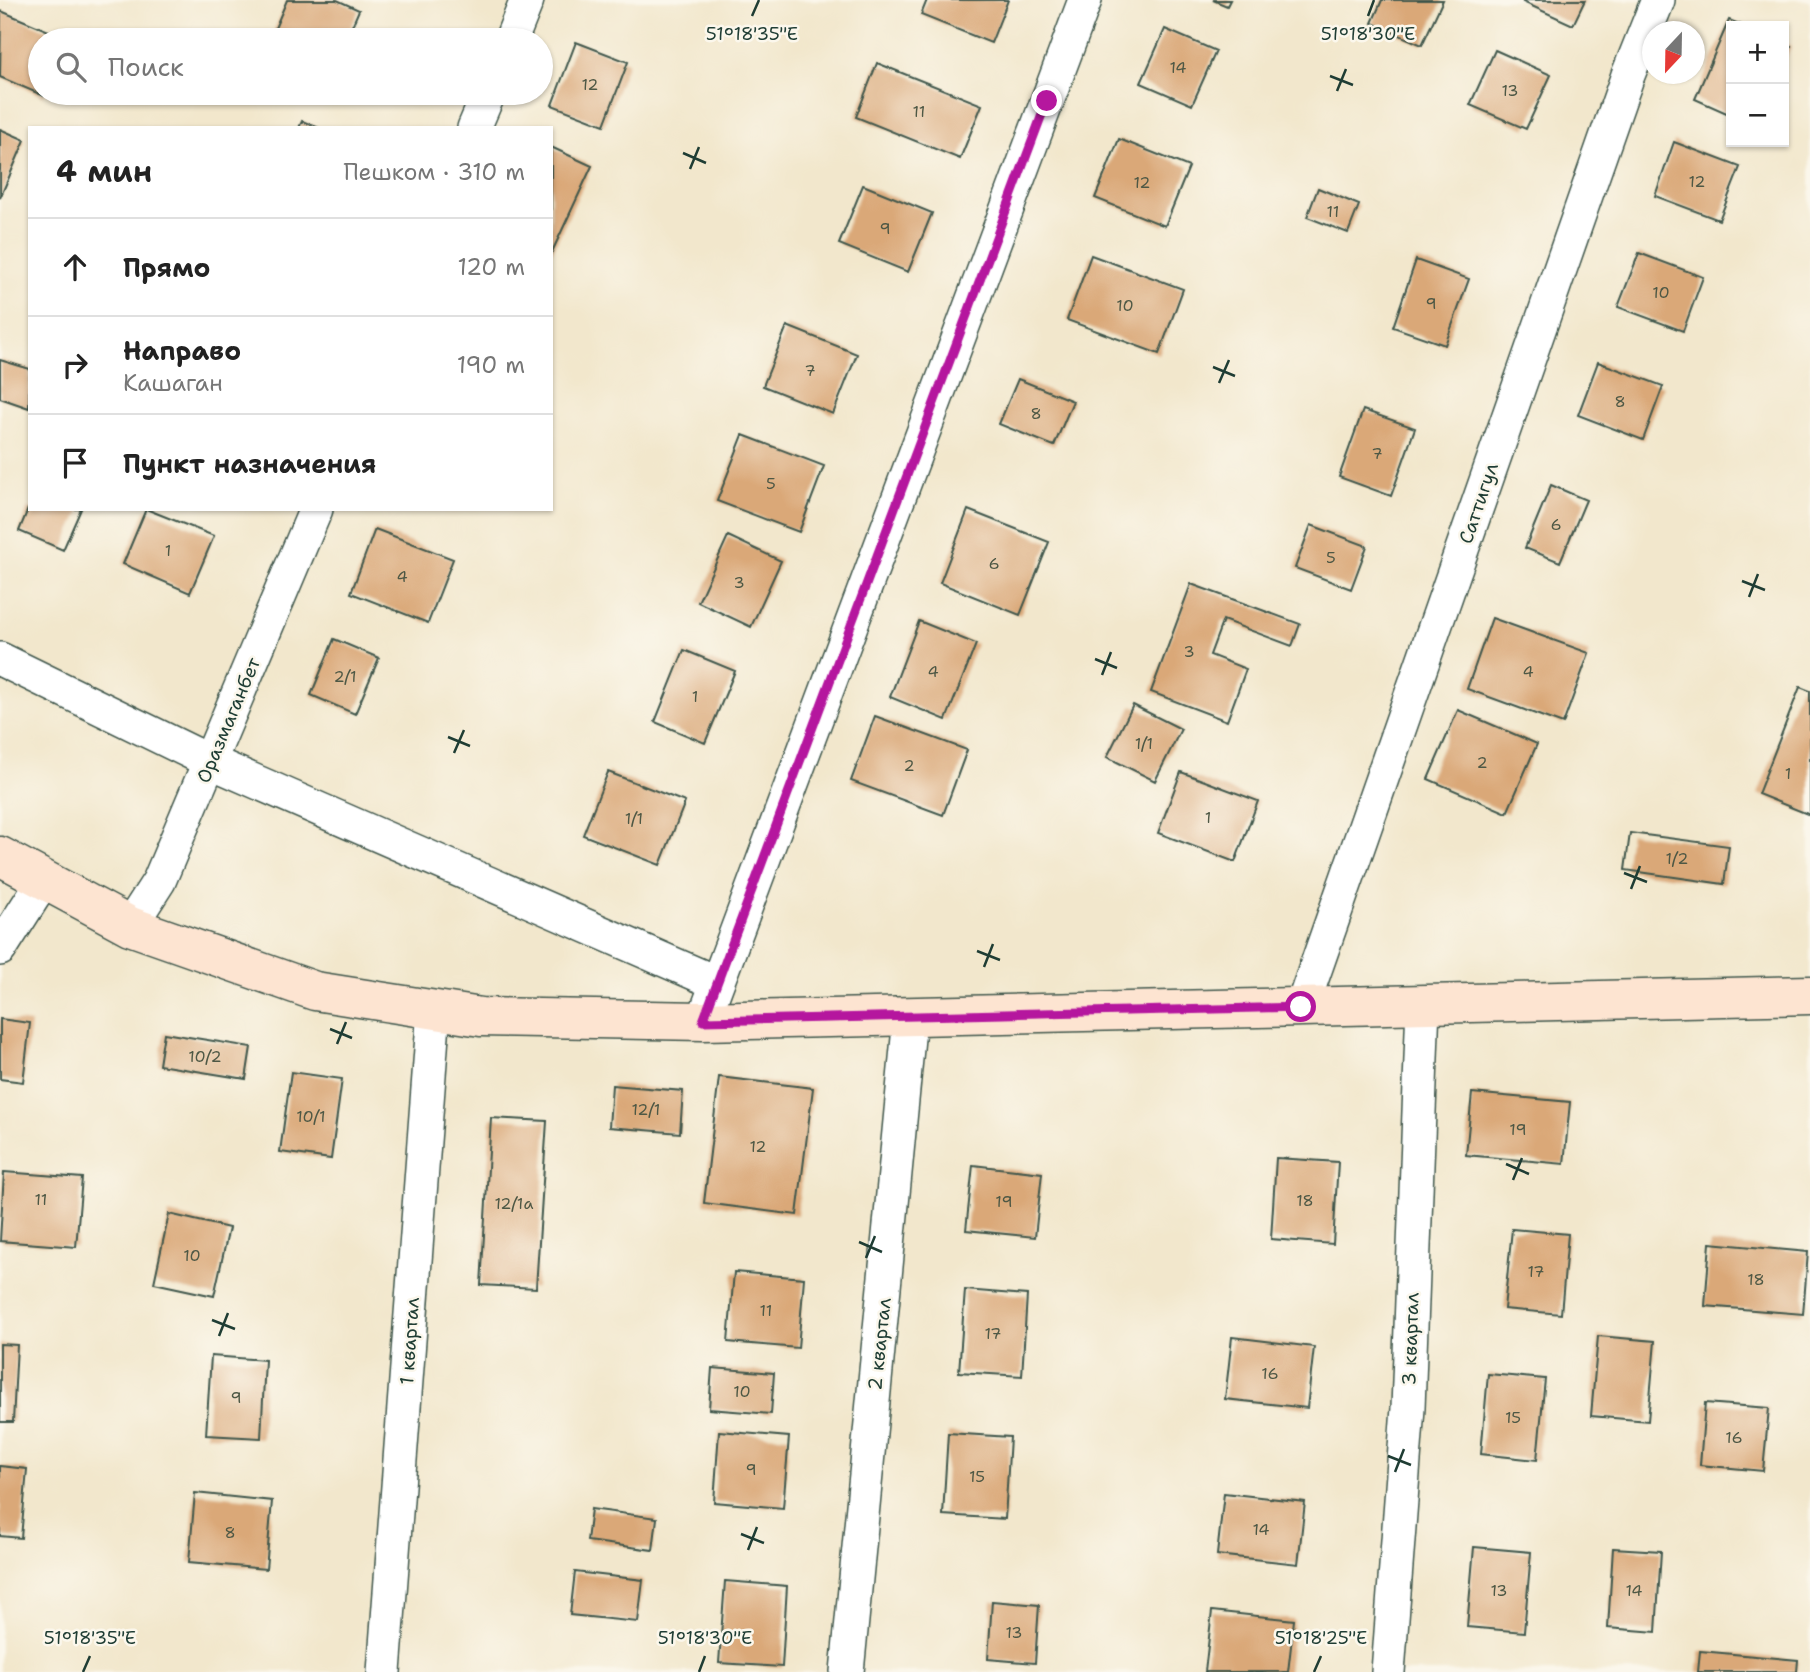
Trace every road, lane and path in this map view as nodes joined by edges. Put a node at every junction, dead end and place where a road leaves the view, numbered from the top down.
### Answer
1 (527, 0) edge
2 (1085, 0) edge
3 (1658, 0) edge
4 (516, 28) edge
5 (484, 105) edge
6 (475, 126) edge
7 (315, 511) edge
8 (0, 659) edge
9 (211, 762) junction
10 (0, 856) edge
11 (44, 880) junction
12 (130, 926) junction
13 (0, 949) edge
14 (717, 983) junction
15 (1810, 995) edge
16 (1423, 1004) junction
17 (1301, 1007) junction
18 (434, 1009) junction
19 (910, 1017) junction
20 (703, 1021) junction
21 (384, 1672) edge
22 (847, 1672) edge
23 (1388, 1672) edge

1 - 4 street
2 - 14 street
3 - 17 street, Саттигул
5 - 6 street
7 - 9 street, Оразмаганбет
8 - 9 street
9 - 12 street, Оразмаганбет
9 - 14 street
10 - 11 main road
11 - 12 main road
11 - 13 street
12 - 18 main road
14 - 20 street
15 - 16 main road
16 - 17 main road
16 - 23 street, 3 квартал
17 - 19 main road
18 - 20 main road
18 - 21 street, 1 квартал
19 - 20 main road
19 - 22 street, 2 квартал

